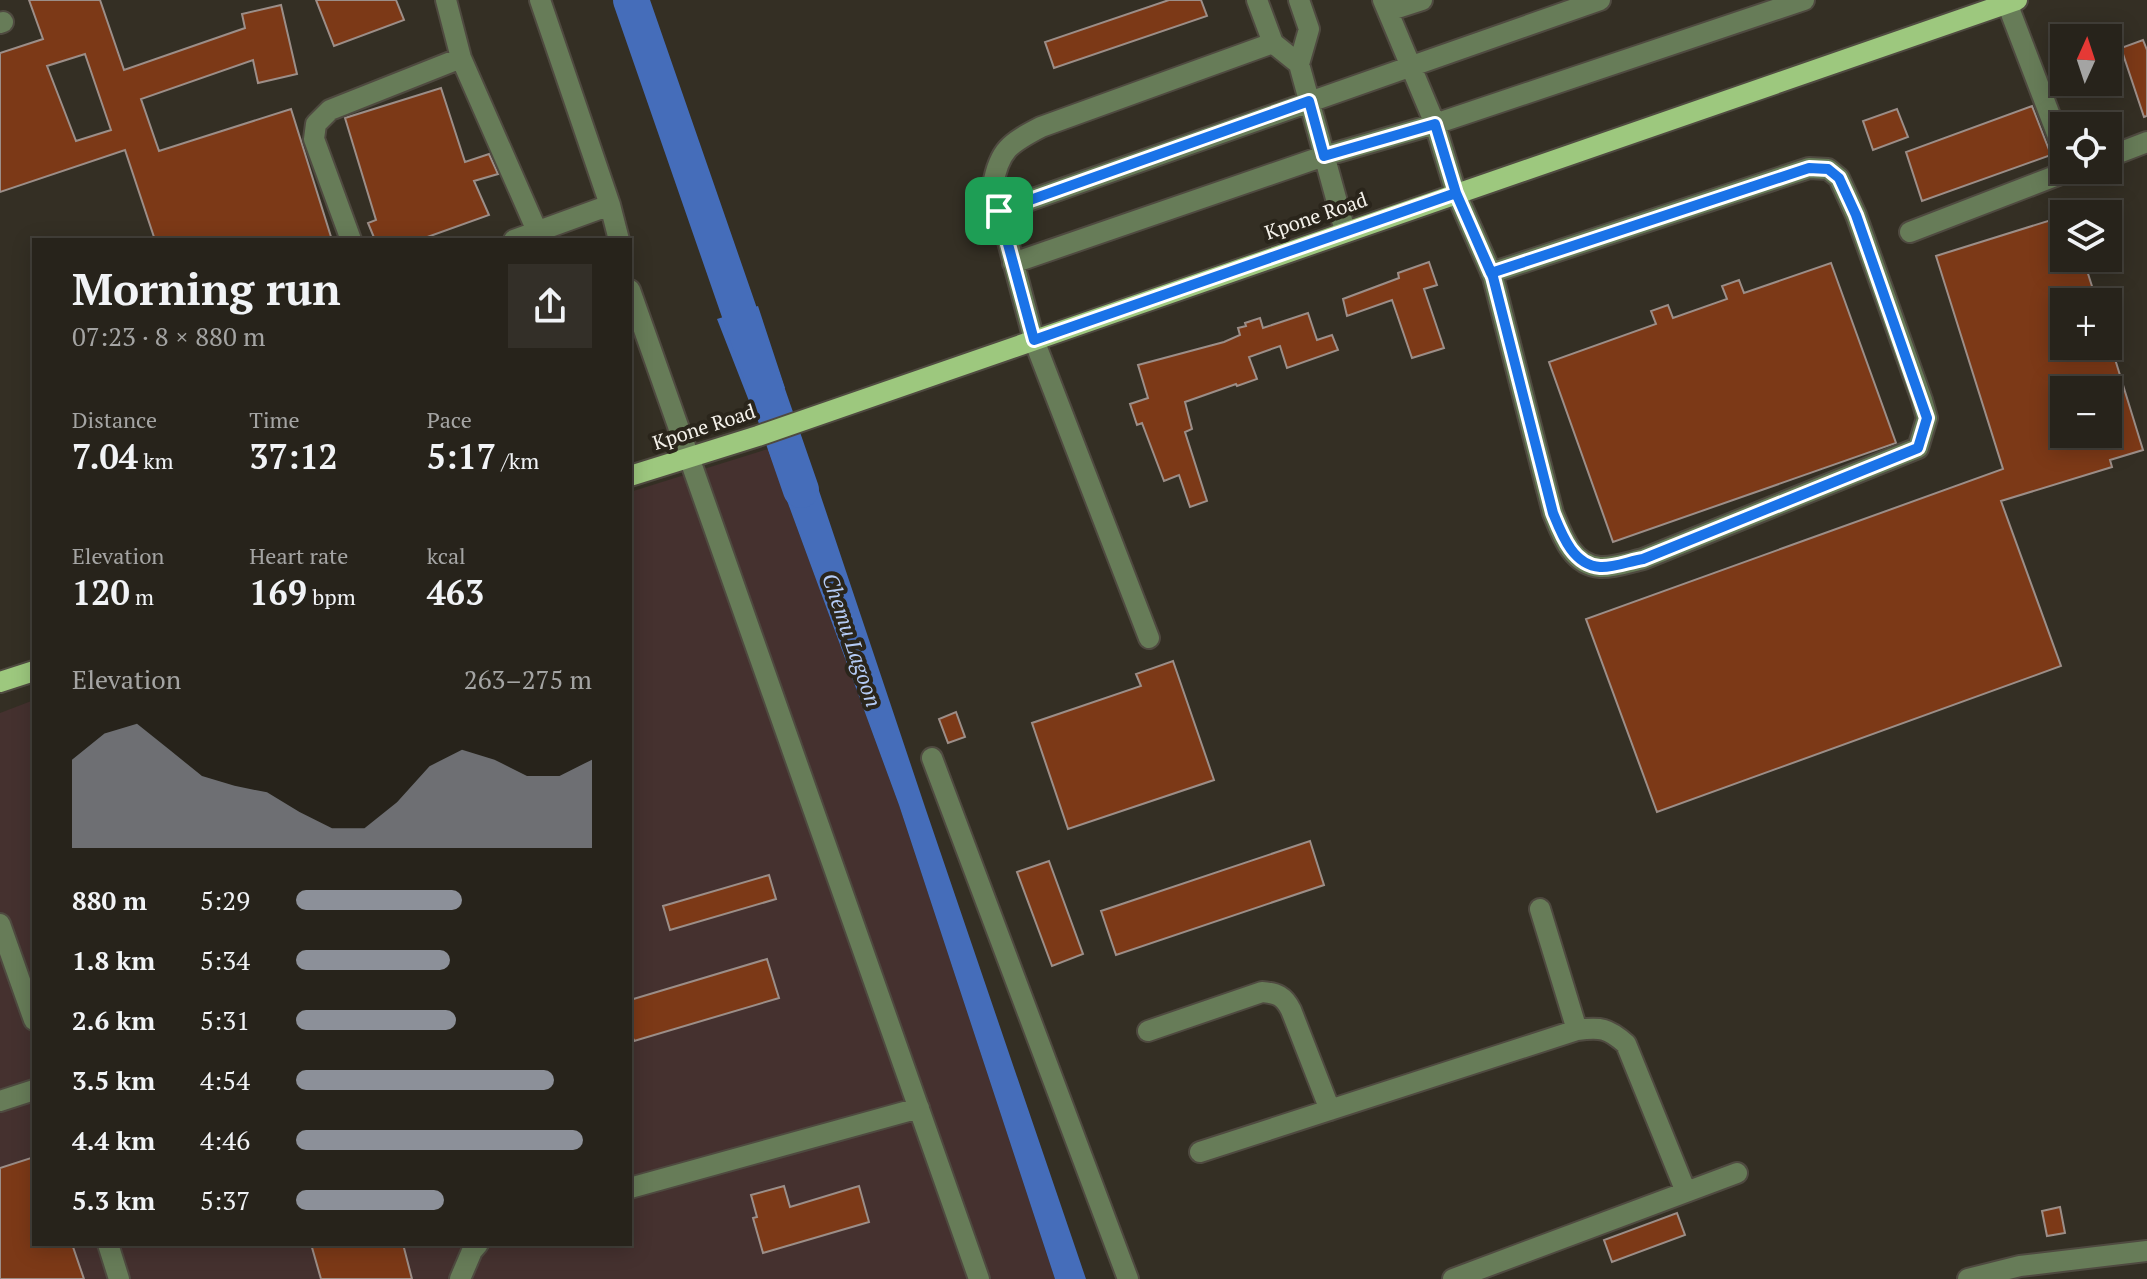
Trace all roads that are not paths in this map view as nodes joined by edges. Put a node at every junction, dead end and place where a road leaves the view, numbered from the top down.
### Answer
1 (446, 0) edge
2 (540, 0) edge
3 (1257, 0) edge
4 (1299, 0) edge
5 (1422, 0) edge
6 (1600, 0) edge
7 (1804, 0) edge
8 (2012, 2) edge
9 (1386, 6) edge
10 (1273, 43) junction
11 (461, 58) junction
12 (1299, 64) junction
13 (1412, 67) junction
14 (1309, 101) junction
15 (2051, 112) edge
16 (1435, 124) junction
17 (2147, 142) edge
18 (2122, 152) edge
19 (1324, 156) junction
20 (2050, 174) edge
21 (1456, 193) junction
22 (610, 205) junction
23 (999, 211) junction
24 (537, 231) junction
25 (1345, 231) junction
26 (1910, 232) dead end
27 (350, 238) edge
28 (519, 238) edge
29 (618, 238) edge
30 (1013, 263) junction
31 (1491, 273) junction
32 (632, 296) edge
33 (1034, 340) junction
34 (689, 456) junction
35 (632, 475) edge
36 (1149, 638) dead end
37 (32, 672) edge
38 (0, 682) edge
39 (932, 758) dead end
40 (1540, 909) dead end
41 (0, 924) edge
42 (32, 1014) edge
43 (1577, 1030) junction
44 (1148, 1031) dead end
45 (32, 1091) edge
46 (0, 1101) edge
47 (919, 1108) junction
48 (1330, 1110) junction
49 (1200, 1152) dead end
50 (1737, 1173) dead end
51 (632, 1187) edge
52 (1686, 1192) junction
53 (109, 1246) edge
54 (476, 1246) edge
55 (2147, 1251) edge
56 (119, 1279) edge
57 (460, 1279) edge
58 (979, 1279) edge
59 (1128, 1279) edge
60 (1453, 1279) edge
61 (1968, 1279) edge

1 - 11 street
2 - 22 street
3 - 10 street
4 - 12 street
5 - 9 street
6 - 13 street
7 - 16 street
8 - 15 street
8 - 21 main road, Kpone Road
9 - 13 street
10 - 12 street
10 - 23 street
11 - 24 street
11 - 27 street
12 - 14 street
13 - 14 street
13 - 16 street
14 - 19 street
14 - 23 street
16 - 19 street
16 - 21 street
17 - 18 street
19 - 25 street
19 - 30 street
20 - 26 street
21 - 25 main road, Kpone Road
21 - 31 street
22 - 24 street
22 - 29 street
23 - 30 street
24 - 28 street
25 - 33 main road, Kpone Road
30 - 33 street
31 - 31 street
32 - 34 street
33 - 34 main road, Kpone Road
33 - 36 street
34 - 35 main road, Kpone Road
34 - 47 street
37 - 38 main road
39 - 59 street
40 - 43 street
41 - 42 street
43 - 48 street
43 - 52 street
44 - 48 street
45 - 46 street
47 - 51 street
47 - 58 street
48 - 49 street
50 - 52 street
52 - 60 street
53 - 56 street
54 - 57 street
55 - 61 street

